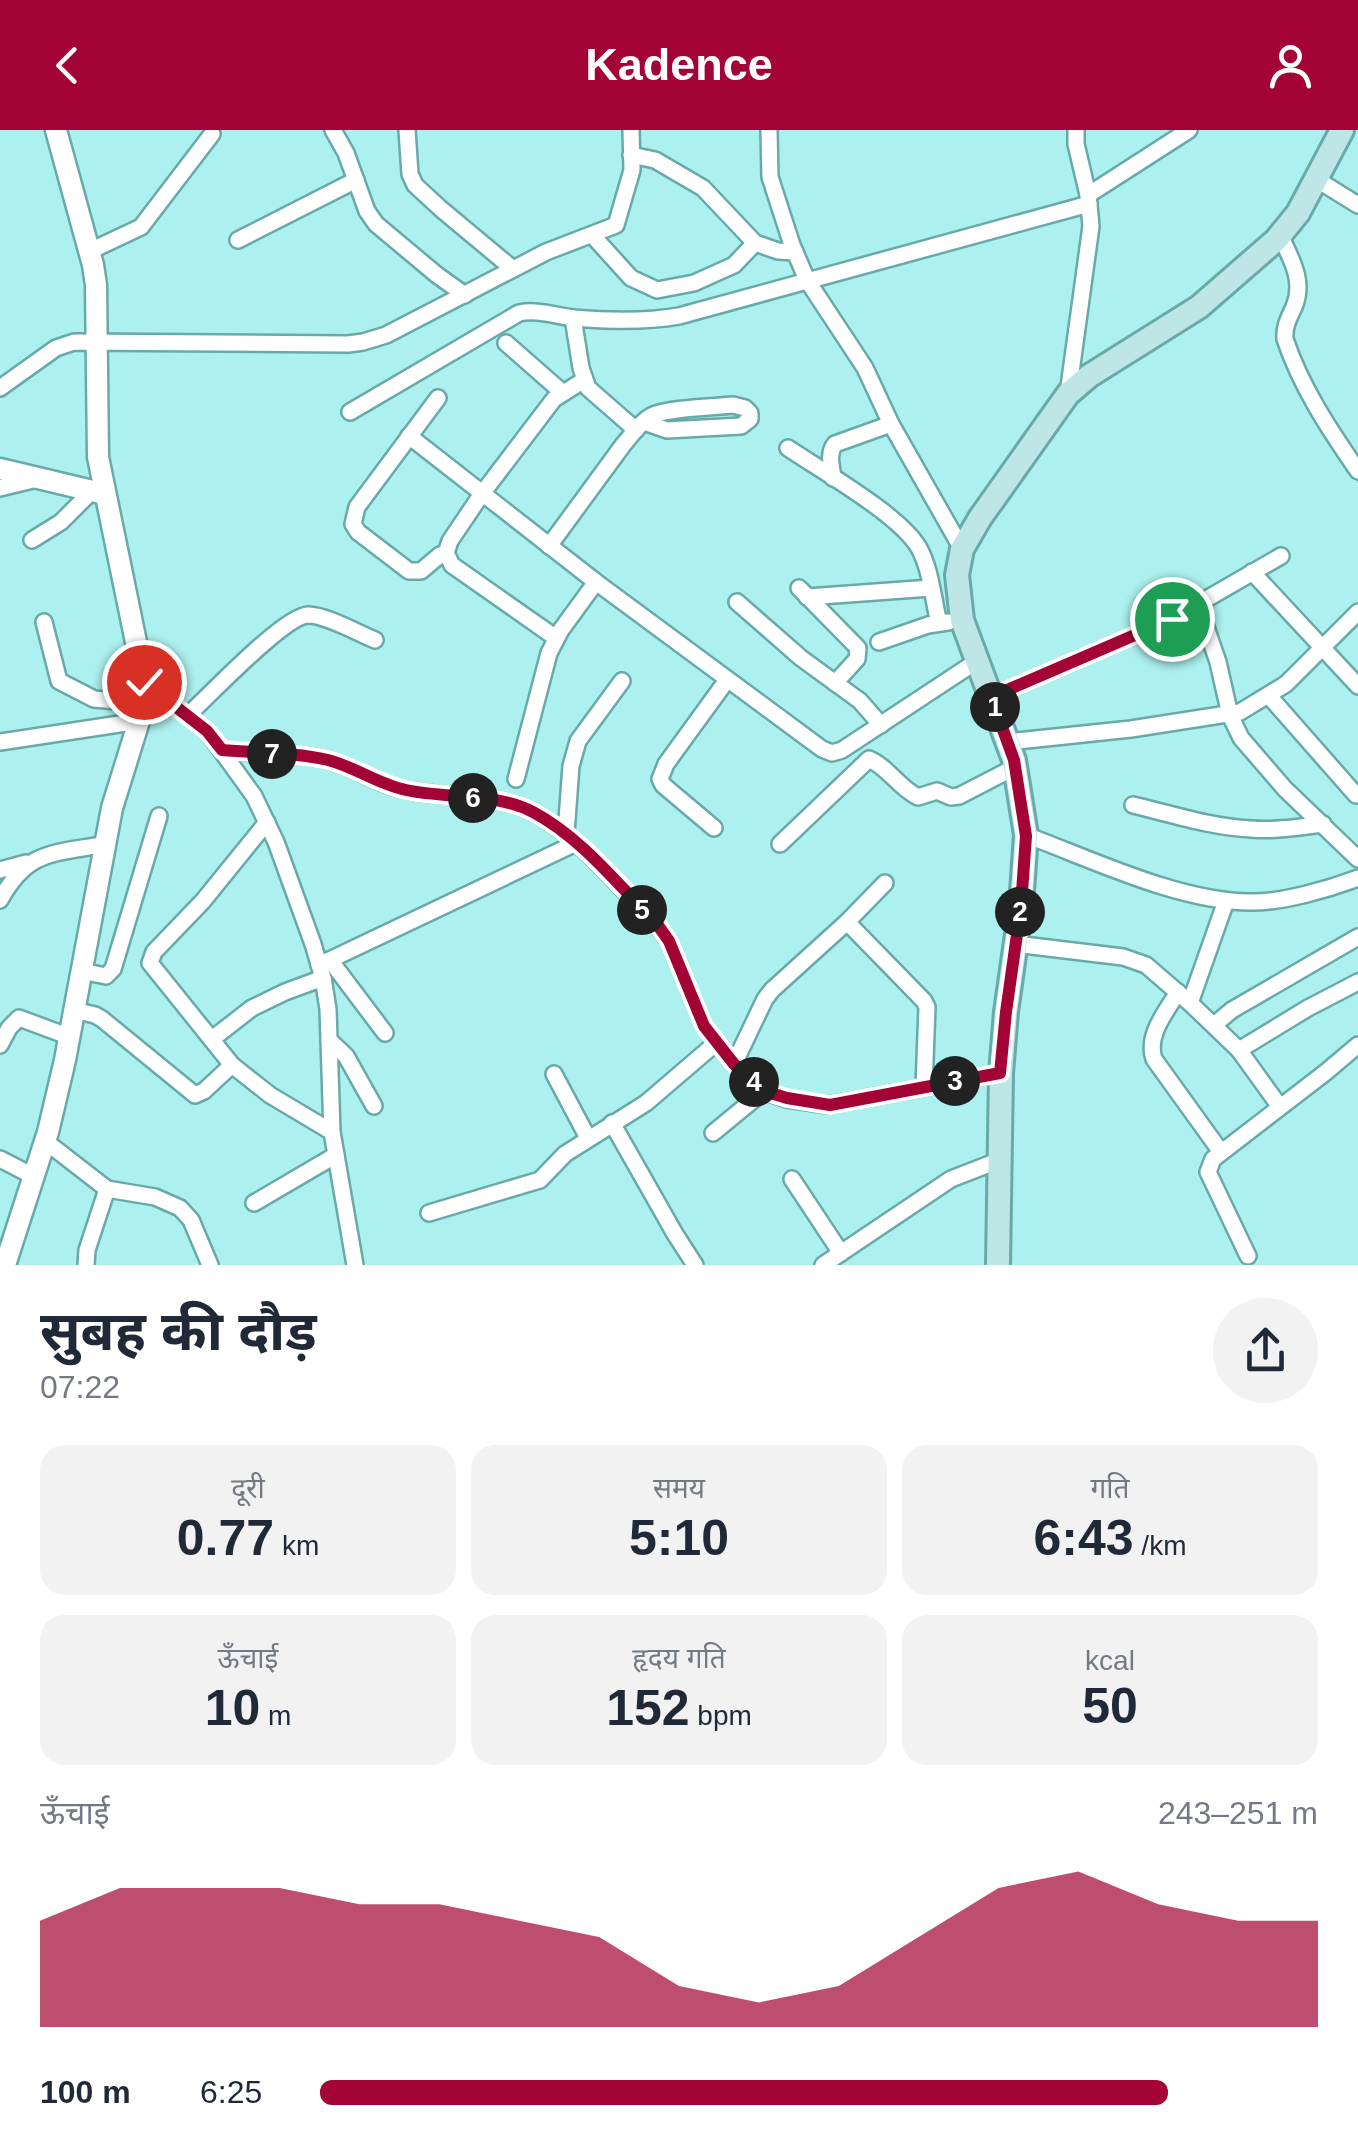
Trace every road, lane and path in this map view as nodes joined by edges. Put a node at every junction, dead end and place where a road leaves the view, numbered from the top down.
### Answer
1 (56, 130) edge
2 (333, 130) edge
3 (407, 130) edge
4 (631, 130) edge
5 (769, 130) edge
6 (1076, 130) edge
7 (1188, 130) edge
8 (1342, 130) edge
9 (212, 134) dead end
10 (632, 155) junction
11 (1316, 179) junction
12 (356, 180) junction
13 (1088, 199) junction
14 (1358, 205) edge
15 (593, 236) junction
16 (1280, 236) junction
17 (238, 240) dead end
18 (755, 243) junction
19 (90, 251) junction
20 (795, 252) junction
21 (513, 269) junction
22 (807, 280) junction
23 (465, 295) junction
24 (573, 318) junction
25 (96, 341) junction
26 (506, 343) dead end
27 (584, 380) junction
28 (0, 388) edge
29 (563, 392) junction
30 (1068, 394) junction
31 (438, 398) dead end
32 (350, 412) dead end
33 (891, 424) junction
34 (640, 426) junction
35 (409, 436) junction
36 (788, 448) dead end
37 (0, 469) edge
38 (1358, 471) edge
39 (833, 478) junction
40 (37, 479) junction
41 (0, 488) edge
42 (98, 493) junction
43 (481, 494) junction
44 (32, 540) dead end
45 (548, 546) junction
46 (962, 549) junction
47 (446, 552) junction
48 (1281, 556) dead end
49 (1252, 572) junction
50 (596, 582) junction
51 (931, 588) junction
52 (738, 602) dead end
53 (1198, 604) junction
54 (1358, 612) edge
55 (44, 622) dead end
56 (950, 622) junction
57 (556, 638) junction
58 (374, 640) dead end
59 (879, 642) dead end
60 (1324, 648) junction
61 (977, 661) junction
62 (727, 680) junction
63 (622, 681) dead end
64 (144, 682) junction
65 (834, 683) junction
66 (1358, 686) edge
67 (1269, 696) junction
68 (991, 697) junction
69 (140, 712) junction
70 (188, 715) junction
71 (1230, 715) junction
72 (881, 724) junction
73 (0, 742) edge
74 (1008, 742) junction
75 (222, 750) junction
76 (1015, 767) junction
77 (516, 779) dead end
78 (1356, 796) edge
79 (1133, 805) dead end
80 (159, 816) dead end
81 (266, 822) junction
82 (1323, 824) junction
83 (714, 828) dead end
84 (1026, 836) junction
85 (571, 838) junction
86 (106, 844) junction
87 (780, 844) dead end
88 (1358, 859) edge
89 (30, 862) junction
90 (0, 869) edge
91 (1358, 878) edge
92 (885, 883) dead end
93 (0, 900) edge
94 (1226, 900) junction
95 (847, 922) junction
96 (1358, 938) edge
97 (1015, 944) junction
98 (324, 968) junction
99 (82, 972) junction
100 (1358, 982) edge
101 (1184, 998) junction
102 (74, 1010) junction
103 (1214, 1025) junction
104 (385, 1033) dead end
105 (70, 1036) junction
106 (212, 1039) junction
107 (328, 1040) junction
108 (0, 1044) edge
109 (716, 1044) junction
110 (1358, 1045) edge
111 (1239, 1050) junction
112 (734, 1064) junction
113 (232, 1065) junction
114 (1000, 1073) junction
115 (554, 1074) dead end
116 (924, 1087) junction
117 (764, 1091) junction
118 (374, 1106) dead end
119 (1280, 1108) junction
120 (612, 1123) junction
121 (332, 1132) junction
122 (714, 1133) dead end
123 (588, 1138) junction
124 (45, 1141) junction
125 (1222, 1152) junction
126 (336, 1155) junction
127 (0, 1159) edge
128 (1000, 1160) junction
129 (33, 1176) junction
130 (792, 1180) dead end
131 (107, 1188) junction
132 (254, 1204) dead end
133 (428, 1212) dead end
134 (841, 1253) junction
135 (1248, 1256) dead end
136 (5, 1265) edge
137 (86, 1265) edge
138 (210, 1265) edge
139 (356, 1265) edge
140 (695, 1265) edge
141 (823, 1265) edge
142 (998, 1265) edge

1 - 19 street
2 - 12 street
3 - 21 street
4 - 10 street
5 - 20 street
6 - 13 street
7 - 13 street
8 - 11 main road
9 - 19 street
10 - 15 street
10 - 18 street
11 - 14 street
11 - 16 main road
12 - 17 street
12 - 23 street
13 - 22 street
13 - 30 street
15 - 18 street
15 - 21 street
16 - 30 main road
16 - 38 street
18 - 20 street
19 - 25 street
20 - 22 street
21 - 23 street
22 - 24 street
22 - 33 street
23 - 25 street
24 - 27 street
24 - 32 street
25 - 28 street
25 - 42 street
26 - 29 street
27 - 29 street
27 - 34 street
29 - 43 street
30 - 46 main road
31 - 35 street
33 - 39 street
33 - 46 street
34 - 34 street
34 - 45 street
35 - 43 street
35 - 47 street
36 - 39 street
37 - 40 street
39 - 51 street
40 - 41 street
40 - 42 street
42 - 44 street
42 - 64 street
43 - 45 street
43 - 47 street
45 - 50 street
46 - 56 main road
47 - 57 street
48 - 49 street
49 - 53 street
49 - 60 street
50 - 57 street
50 - 62 street
51 - 56 street
51 - 65 street
52 - 65 street
53 - 68 street
53 - 71 street
54 - 60 street
55 - 69 street
56 - 59 street
56 - 61 main road
57 - 77 street
58 - 70 street
60 - 66 street
60 - 67 street
61 - 68 main road
61 - 72 street
62 - 72 street
62 - 83 street
63 - 85 street
64 - 69 street
64 - 70 street
65 - 72 street
67 - 71 street
67 - 78 street
68 - 74 main road
69 - 73 street
69 - 86 street
70 - 75 street
71 - 74 street
71 - 82 street
74 - 76 main road
75 - 81 street
75 - 85 street
76 - 84 main road
76 - 87 street
79 - 82 street
80 - 99 street
81 - 98 street
81 - 106 street
82 - 88 street
84 - 94 street
84 - 97 main road
85 - 98 street
85 - 109 street
86 - 89 street
86 - 99 street
89 - 90 street
89 - 93 street
91 - 94 street
92 - 95 street
94 - 101 street
95 - 112 street
95 - 116 street
96 - 103 street
97 - 101 street
97 - 114 main road
98 - 104 street
98 - 106 street
98 - 107 street
99 - 102 street
100 - 111 street
101 - 103 street
101 - 125 street
102 - 105 street
102 - 113 street
103 - 111 street
105 - 108 street
105 - 124 street
106 - 113 street
107 - 118 street
107 - 121 street
109 - 112 street
109 - 120 street
110 - 119 street
111 - 119 street
112 - 117 street
113 - 121 street
114 - 116 street
114 - 128 main road
115 - 123 street
116 - 117 street
117 - 122 street
119 - 125 street
120 - 123 street
120 - 140 street
121 - 126 street
123 - 133 street
124 - 129 street
124 - 131 street
125 - 135 street
126 - 132 street
126 - 139 street
127 - 129 street
128 - 134 street
128 - 142 main road
129 - 136 street
130 - 134 street
131 - 137 street
131 - 138 street
134 - 141 street

